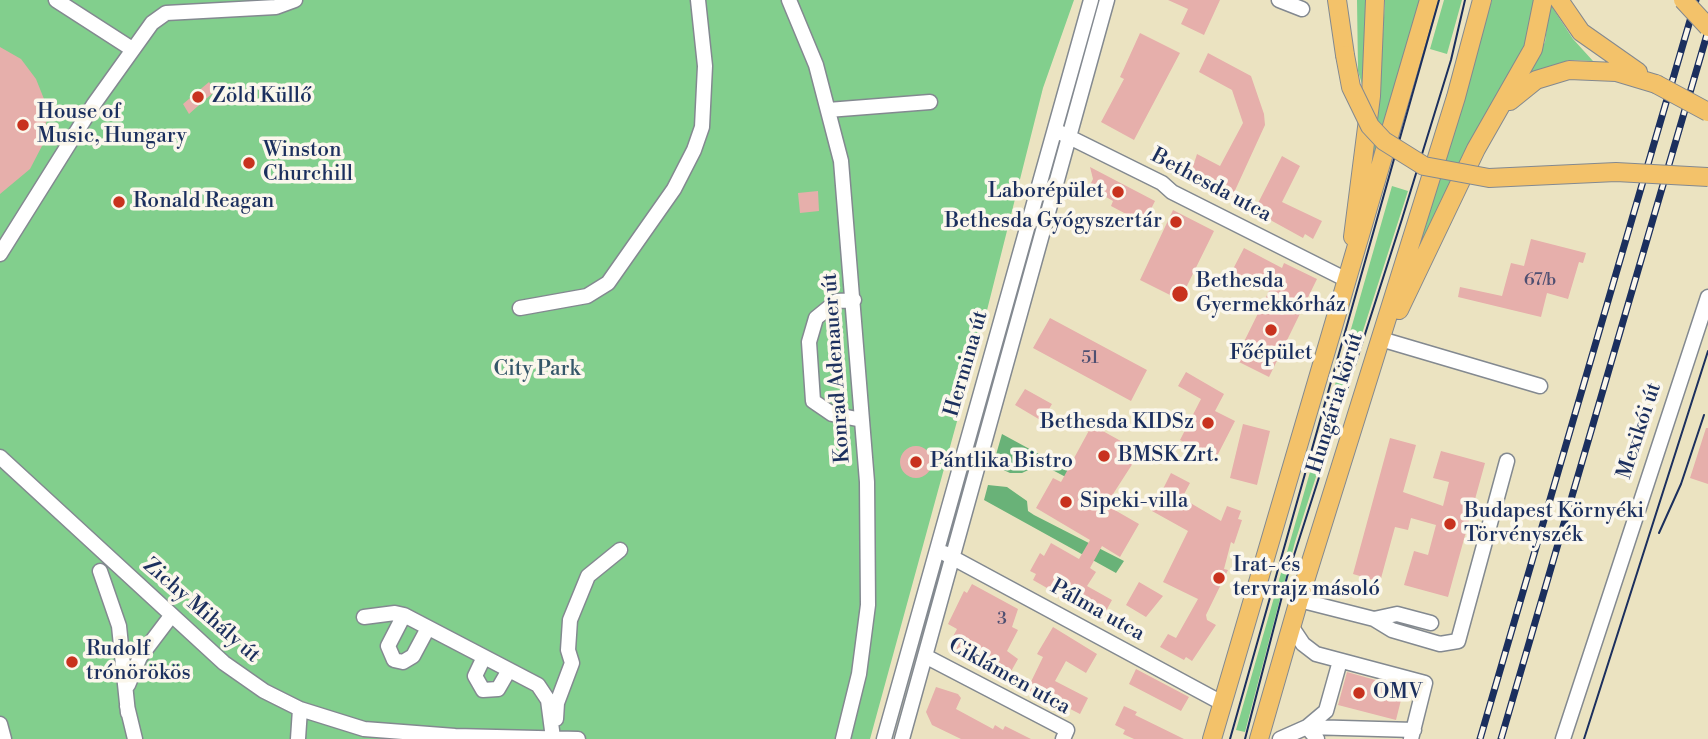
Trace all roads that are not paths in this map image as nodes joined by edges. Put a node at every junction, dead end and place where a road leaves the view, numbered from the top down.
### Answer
1 (56, 0) edge
2 (295, 0) edge
3 (698, 0) edge
4 (789, 0) edge
5 (1091, 0) edge
6 (1107, 0) edge
7 (1279, 0) edge
8 (1337, 0) edge
9 (1350, 0) edge
10 (1429, 0) edge
11 (1482, 0) edge
12 (1543, 0) edge
13 (1559, 0) edge
14 (1682, 0) edge
15 (1375, 1) edge
16 (1302, 9) dead end
17 (1708, 27) edge
18 (132, 49) junction
19 (1345, 55) junction
20 (1618, 66) junction
21 (930, 102) dead end
22 (1501, 109) junction
23 (828, 110) junction
24 (1708, 112) edge
25 (1053, 131) junction
26 (1068, 135) junction
27 (1708, 177) edge
28 (0, 254) edge
29 (1349, 274) junction
30 (853, 300) junction
31 (1706, 307) edge
32 (520, 308) dead end
33 (1384, 340) junction
34 (1371, 370) junction
35 (1540, 386) dead end
36 (862, 420) junction
37 (0, 457) edge
38 (1507, 461) dead end
39 (620, 550) dead end
40 (936, 550) junction
41 (952, 556) junction
42 (100, 571) dead end
43 (1299, 600) junction
44 (404, 615) junction
45 (171, 616) junction
46 (364, 618) dead end
47 (1374, 619) junction
48 (1431, 623) dead end
49 (1291, 626) junction
50 (428, 628) junction
51 (925, 656) junction
52 (484, 657) junction
53 (1340, 661) junction
54 (509, 670) junction
55 (1222, 703) junction
56 (300, 709) junction
57 (128, 713) junction
58 (0, 724) edge
59 (1313, 731) edge
60 (1413, 735) edge
61 (555, 738) edge
62 (4, 739) edge
63 (135, 739) edge
64 (298, 739) edge
65 (578, 739) edge
66 (843, 739) edge
67 (884, 739) edge
68 (902, 739) edge
69 (1063, 739) edge
70 (1212, 739) edge
71 (1259, 739) edge
72 (1280, 739) edge
73 (1356, 739) edge
74 (1371, 739) edge
75 (1398, 739) edge
76 (1563, 739) edge

1 - 18 street
2 - 18 street
3 - 32 street
4 - 23 street, Konrad Adenauer út
5 - 25 street, Hermina út
6 - 26 street, Hermina út
7 - 16 street
8 - 19 main road
9 - 19 main road
10 - 29 main road, Hungária körút
11 - 34 main road, Hungária körút
12 - 22 main road
13 - 20 main road
14 - 17 main road, bridge
15 - 29 main road
18 - 28 street
19 - 27 main road, bridge
20 - 22 main road
20 - 24 main road, bridge
21 - 23 street
22 - 33 main road
23 - 30 street, Konrad Adenauer út
25 - 26 street, Bethesda utca
25 - 40 street, Hermina út
26 - 29 street, Bethesda utca
26 - 41 street, Hermina út
29 - 55 main road, Hungária körút
30 - 36 street, Konrad Adenauer út
30 - 36 street
31 - 76 street, Mexikói út
33 - 34 main road
33 - 35 street
34 - 43 main road, Hungária körút
36 - 66 street, Konrad Adenauer út
37 - 45 street, Zichy Mihály út
38 - 47 street
39 - 61 street
40 - 41 street, Pálma utca
40 - 67 street, Hermina út
41 - 51 street, Hermina út
41 - 55 street, Pálma utca
42 - 57 street
43 - 47 street
43 - 49 main road, Hungária körút
44 - 46 street
44 - 50 street
44 - 50 street
45 - 56 street, Zichy Mihály út
45 - 57 street
47 - 48 street
49 - 53 street
49 - 71 main road, Hungária körút
50 - 52 street
51 - 68 street, Hermina út
51 - 69 street, Ciklámen utca
52 - 54 street
52 - 54 street
53 - 59 street
53 - 60 street
54 - 61 street
55 - 70 main road, Hungária körút
56 - 61 street, Zichy Mihály út
56 - 64 street
57 - 63 street
58 - 62 street
59 - 60 street
59 - 72 street
59 - 73 street
61 - 65 street, Zichy Mihály út
74 - 75 street

